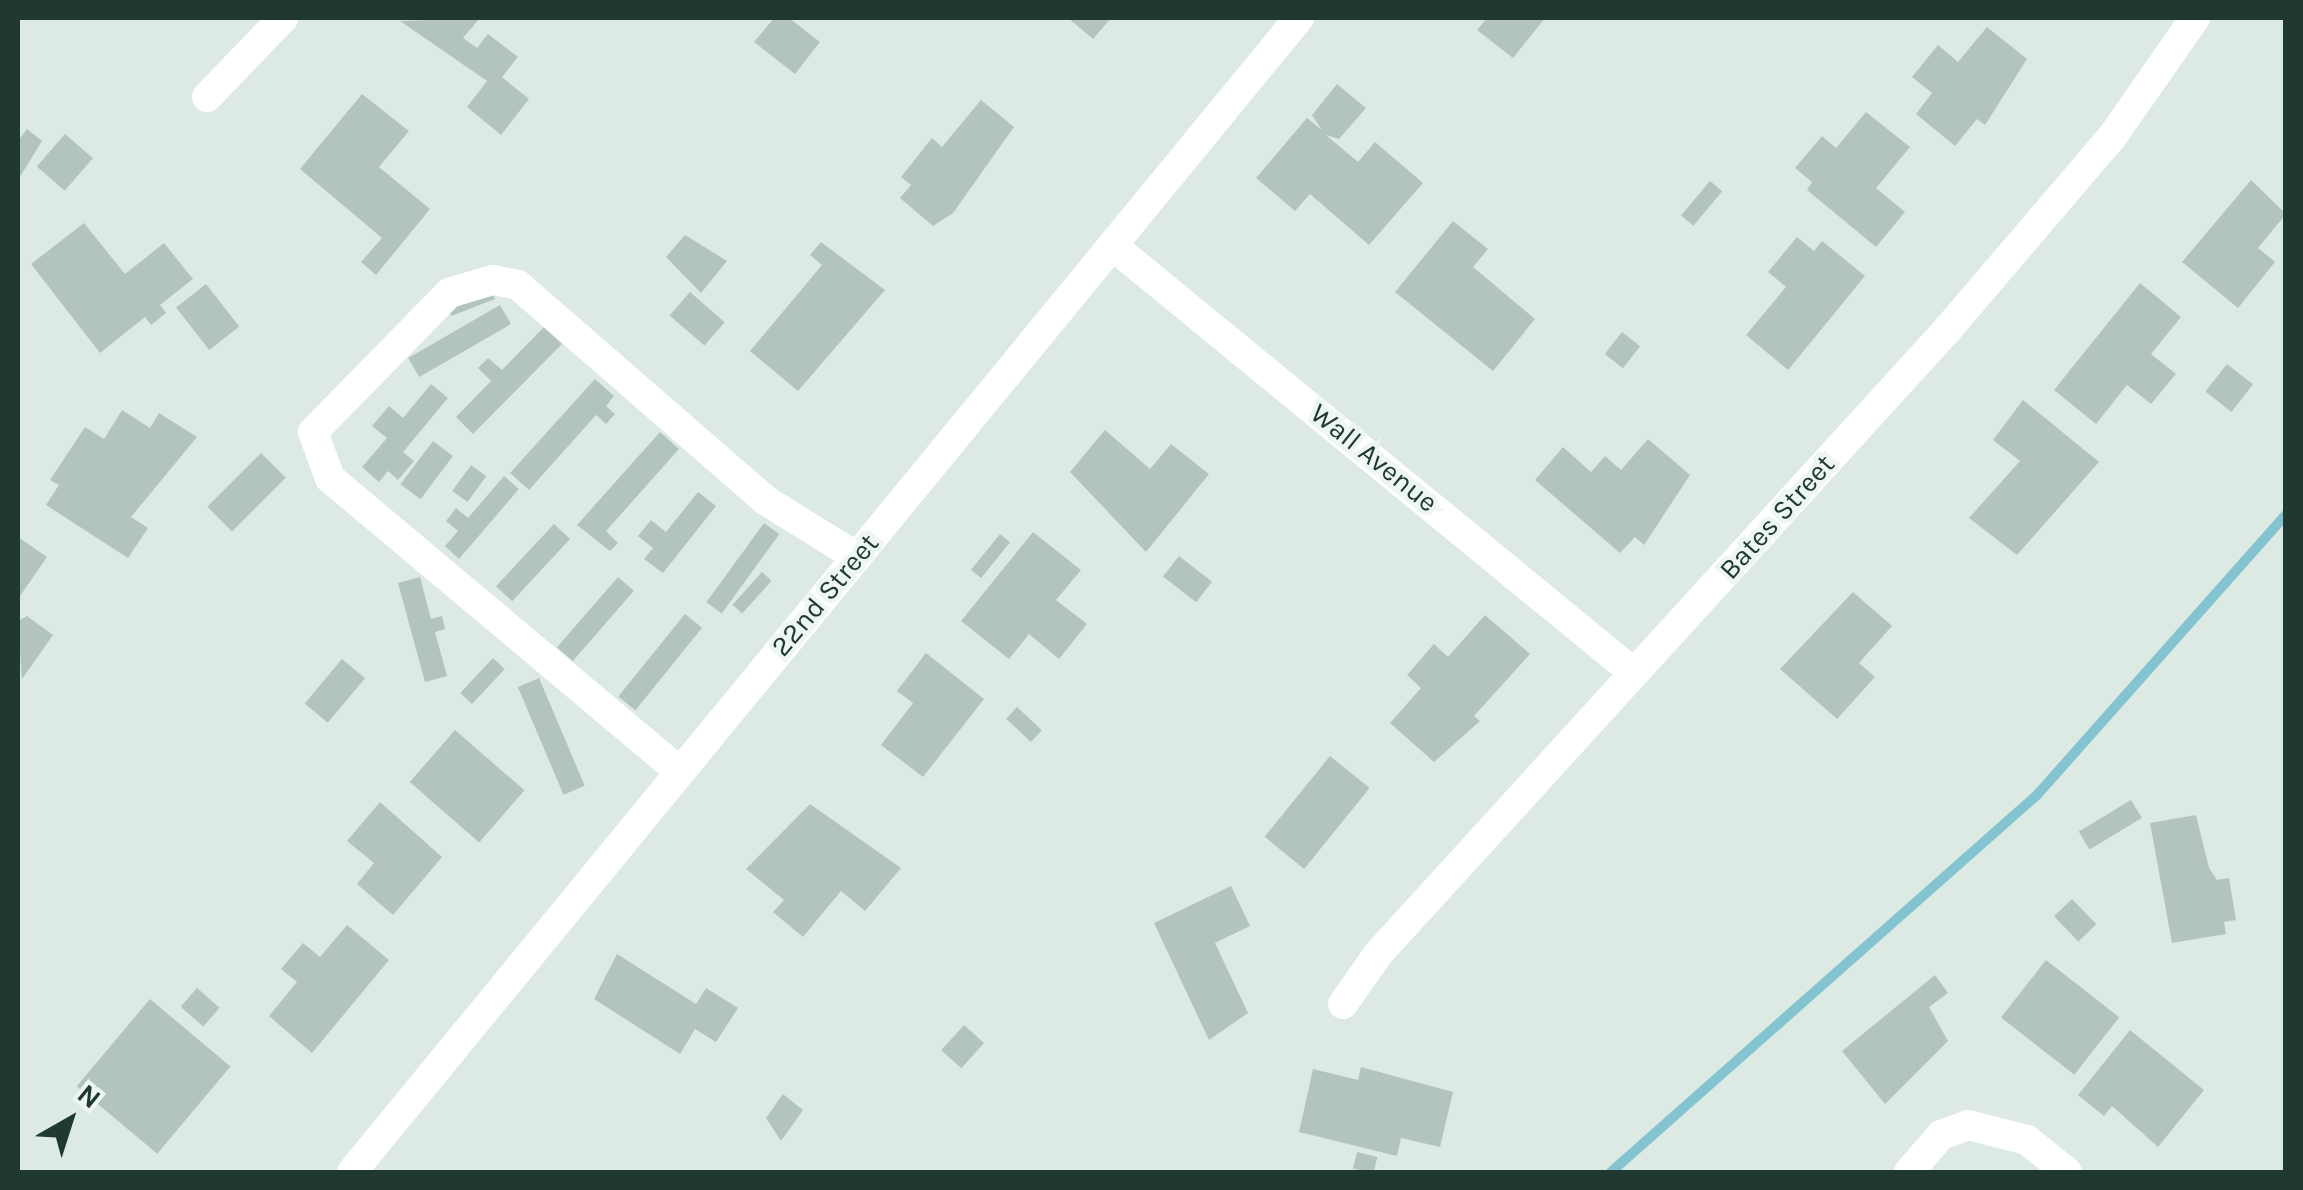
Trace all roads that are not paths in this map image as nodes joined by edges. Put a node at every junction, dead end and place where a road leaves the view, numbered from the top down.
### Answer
1 (283, 18) edge
2 (1300, 18) edge
3 (2196, 18) edge
4 (207, 97) dead end
5 (1112, 246) junction
6 (857, 557) junction
7 (1634, 673) junction
8 (678, 771) junction
9 (1343, 1004) dead end
10 (352, 1172) edge
11 (1909, 1172) edge
12 (2067, 1172) edge

1 - 4 street
2 - 5 street, 22nd Street
3 - 7 street, Bates Street
5 - 6 street, 22nd Street
5 - 7 street, Wall Avenue
6 - 8 street, 22nd Street
6 - 8 street
7 - 9 street, Bates Street
8 - 10 street, 22nd Street
11 - 12 street

